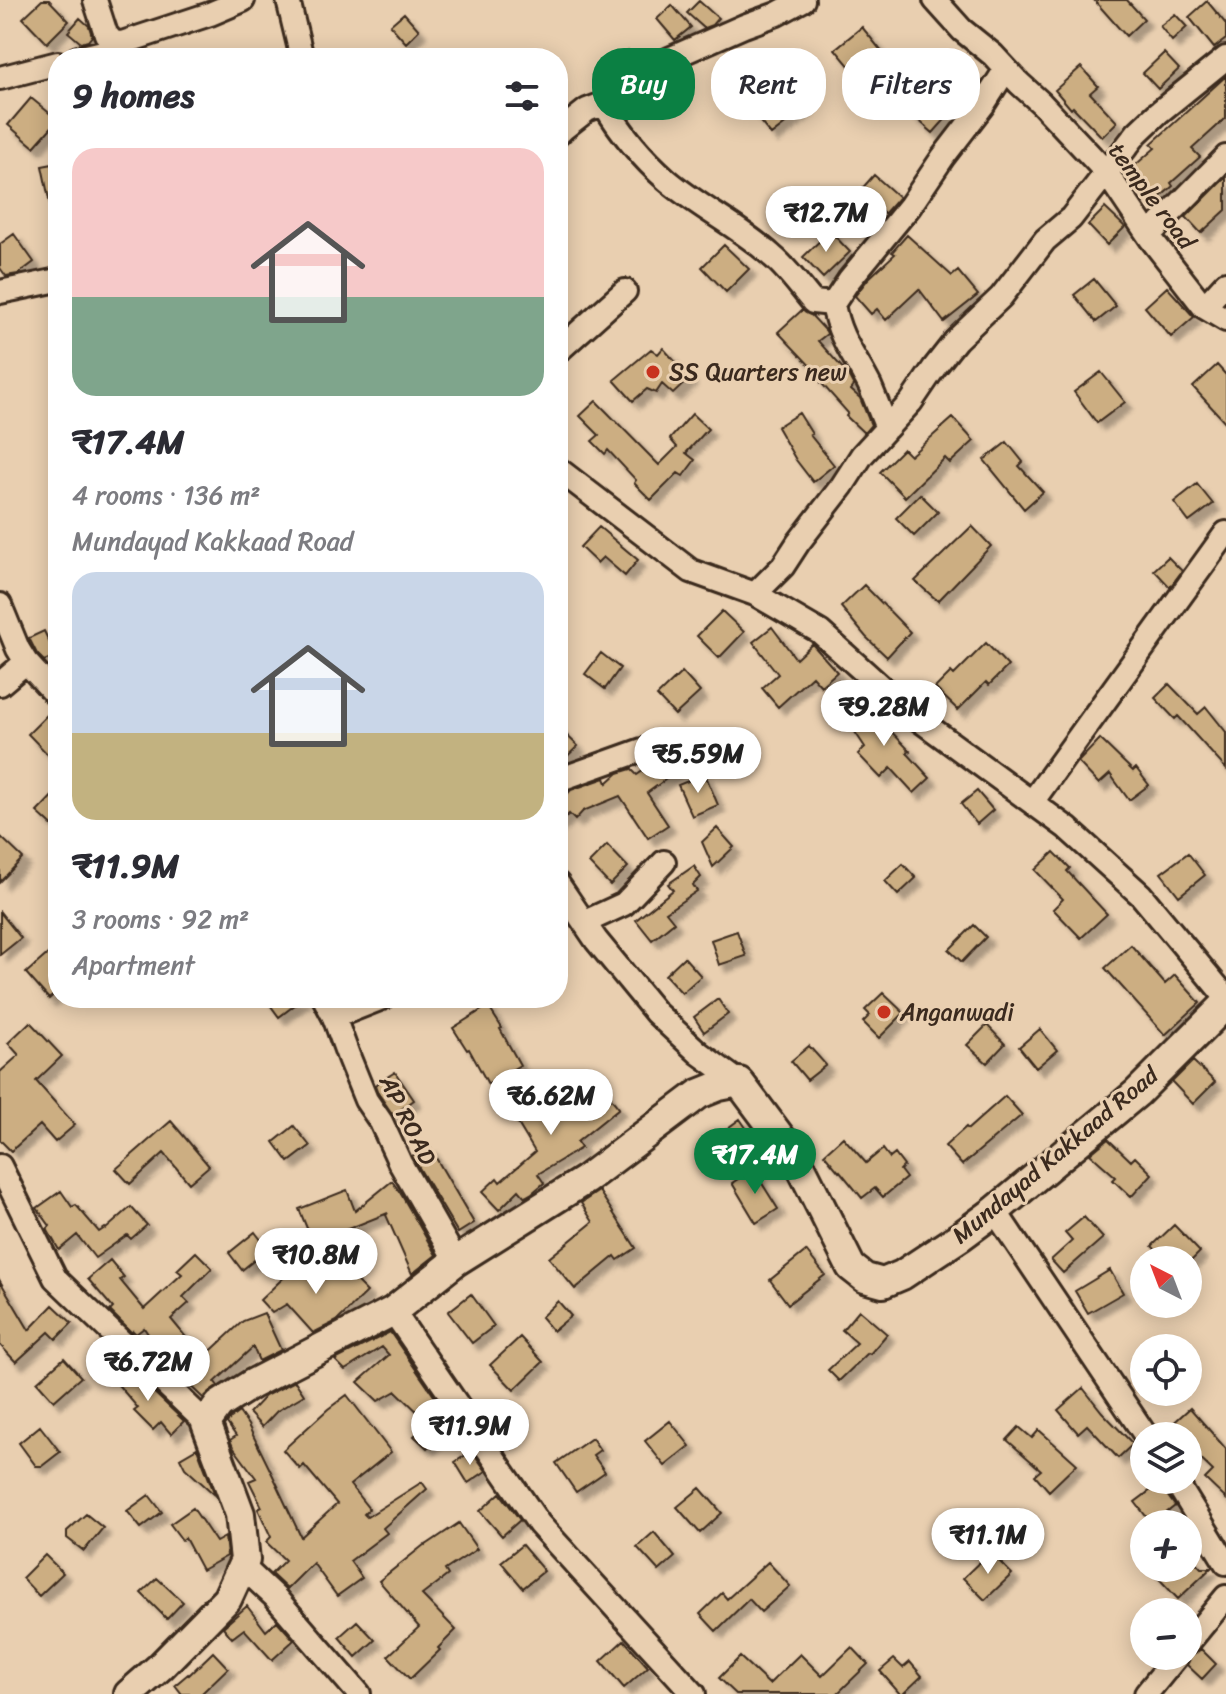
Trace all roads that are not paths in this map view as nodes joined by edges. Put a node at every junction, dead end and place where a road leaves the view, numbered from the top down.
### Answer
1 (95, 0) edge
2 (243, 0) edge
3 (288, 0) edge
4 (803, 0) edge
5 (935, 0) edge
6 (113, 42) junction
7 (107, 48) edge
8 (300, 48) edge
9 (694, 48) edge
10 (1226, 58) edge
11 (48, 66) edge
12 (1006, 69) junction
13 (0, 78) edge
14 (592, 108) edge
15 (613, 120) edge
16 (568, 126) edge
17 (1226, 157) edge
18 (1106, 172) junction
19 (1149, 235) junction
20 (48, 282) edge
21 (1226, 283) edge
22 (625, 291) dead end
23 (0, 292) edge
24 (833, 304) junction
25 (1204, 307) junction
26 (1226, 320) edge
27 (568, 342) edge
28 (887, 428) junction
29 (568, 477) edge
30 (1226, 533) edge
31 (755, 594) junction
32 (0, 605) edge
33 (26, 662) junction
34 (0, 684) edge
35 (48, 686) edge
36 (642, 750) dead end
37 (568, 776) edge
38 (1032, 802) junction
39 (664, 862) dead end
40 (568, 898) edge
41 (585, 922) junction
42 (1226, 997) edge
43 (1226, 1004) edge
44 (329, 1008) edge
45 (739, 1082) junction
46 (0, 1166) edge
47 (995, 1211) junction
48 (456, 1261) junction
49 (393, 1311) junction
50 (1137, 1422) edge
51 (206, 1423) junction
52 (1184, 1494) edge
53 (1226, 1563) edge
54 (242, 1566) junction
55 (1226, 1597) edge
56 (1202, 1626) edge
57 (1166, 1670) edge
58 (129, 1694) edge
59 (359, 1694) edge
60 (694, 1694) edge
61 (1146, 1694) edge

1 - 6 street
2 - 6 street
3 - 8 street
4 - 9 street
5 - 12 street, temple road
6 - 7 street
10 - 18 street
11 - 13 street
12 - 18 street, temple road
12 - 24 street
14 - 16 street
15 - 24 street
17 - 19 street
18 - 19 street, temple road
18 - 28 street
19 - 25 street, temple road
20 - 23 street
21 - 25 street
22 - 27 street
24 - 28 street
25 - 26 street, temple road
28 - 31 street
29 - 31 street
30 - 38 street
31 - 38 street
32 - 33 street
33 - 34 street
33 - 35 street
36 - 37 street
38 - 42 street
39 - 41 street
40 - 41 street
41 - 45 street
43 - 47 main road, Mundayad Kakkaad Road
44 - 48 street, AP ROAD
45 - 47 main road, Mundayad Kakkaad Road
45 - 48 main road
46 - 51 street
47 - 50 street
48 - 49 main road
49 - 51 main road
49 - 60 street
51 - 54 main road
52 - 53 street
54 - 58 main road
54 - 59 street
55 - 56 street
57 - 61 street

